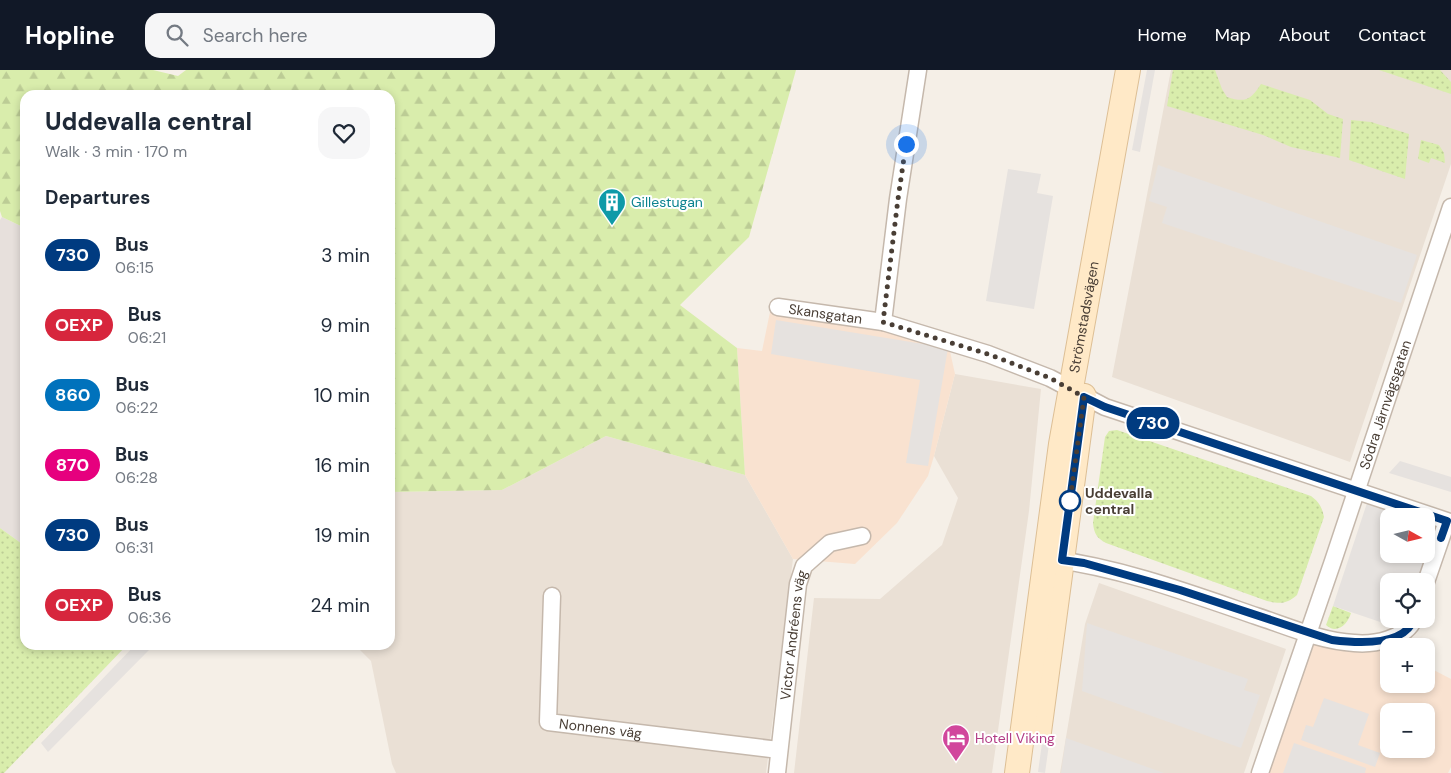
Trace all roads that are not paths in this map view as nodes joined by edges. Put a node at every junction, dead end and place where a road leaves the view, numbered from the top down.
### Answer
1 (918, 70) edge
2 (1128, 70) edge
3 (1142, 70) edge
4 (1451, 207) edge
5 (778, 306) dead end
6 (883, 322) junction
7 (1077, 393) junction
8 (1357, 491) junction
9 (862, 536) dead end
10 (1054, 559) junction
11 (1429, 573) edge
12 (552, 596) dead end
13 (1407, 628) edge
14 (1309, 633) junction
15 (778, 750) junction
16 (776, 773) edge
17 (1018, 773) edge
18 (1033, 773) edge
19 (1260, 773) edge

1 - 6 street
2 - 7 main road, Strömstadsvägen
3 - 7 main road, Strömstadsvägen
4 - 8 street, Södra Järnvägsgatan
5 - 6 street, Skansgatan
6 - 7 street, Skansgatan
7 - 8 street, Skansgatan
7 - 10 main road, Strömstadsvägen
8 - 11 street, Skansgatan
8 - 14 street, Södra Järnvägsgatan
9 - 15 street, Victor Andréens väg
10 - 14 street
10 - 17 main road, Strömstadsvägen
10 - 18 main road, Strömstadsvägen
12 - 15 street, Nonnens väg
13 - 14 street
14 - 19 street, Södra Järnvägsgatan
15 - 16 street, Victor Andréens väg

